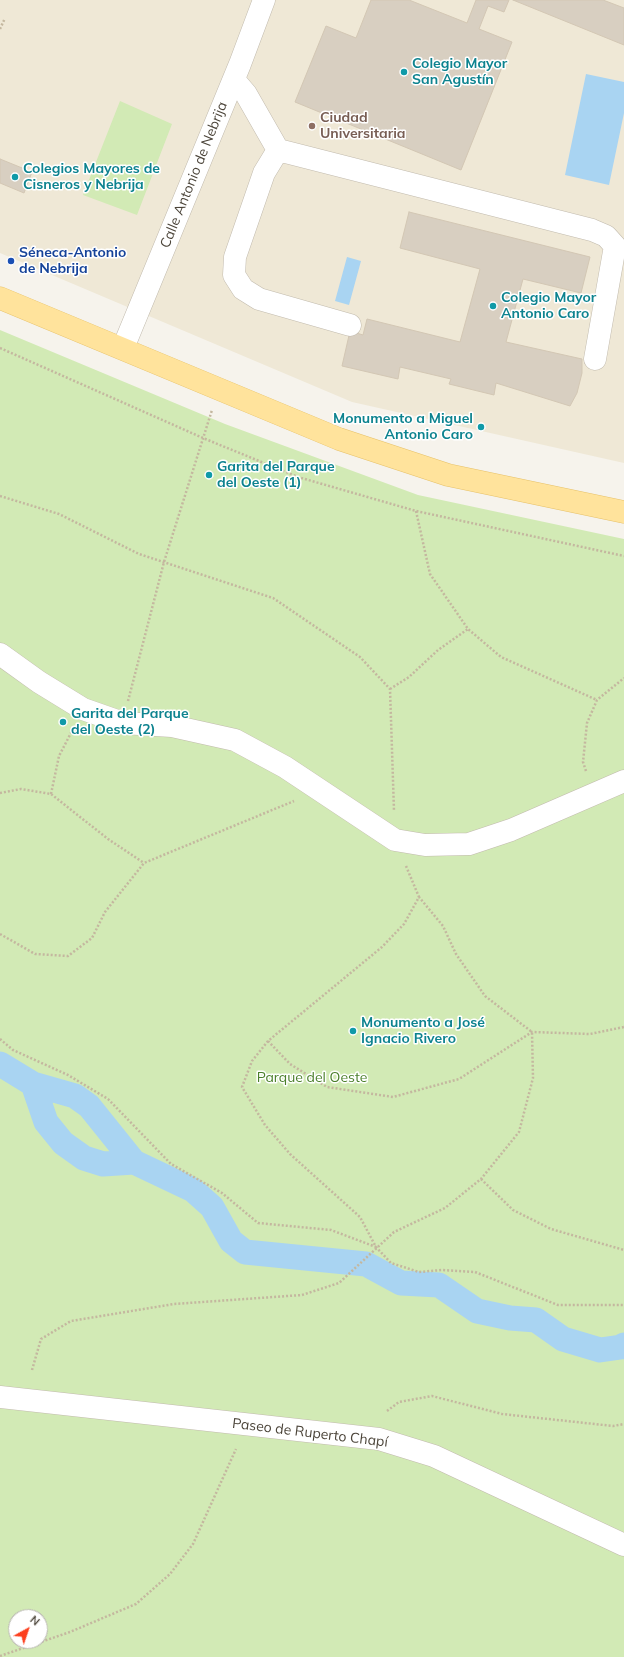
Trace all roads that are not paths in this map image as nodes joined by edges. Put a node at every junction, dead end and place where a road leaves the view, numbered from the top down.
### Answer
1 (264, 0) edge
2 (234, 80) junction
3 (278, 150) junction
4 (0, 298) edge
5 (350, 325) dead end
6 (123, 348) junction
7 (596, 359) dead end
8 (624, 512) edge
9 (0, 654) edge
10 (624, 781) edge
11 (0, 1397) edge
12 (624, 1545) edge

1 - 2 street, Calle Antonio de Nebrija
2 - 3 street
2 - 6 street, Calle Antonio de Nebrija
3 - 5 street
3 - 7 street
4 - 6 main road
6 - 8 main road
9 - 10 street
11 - 12 street, Paseo de Ruperto Chapí

